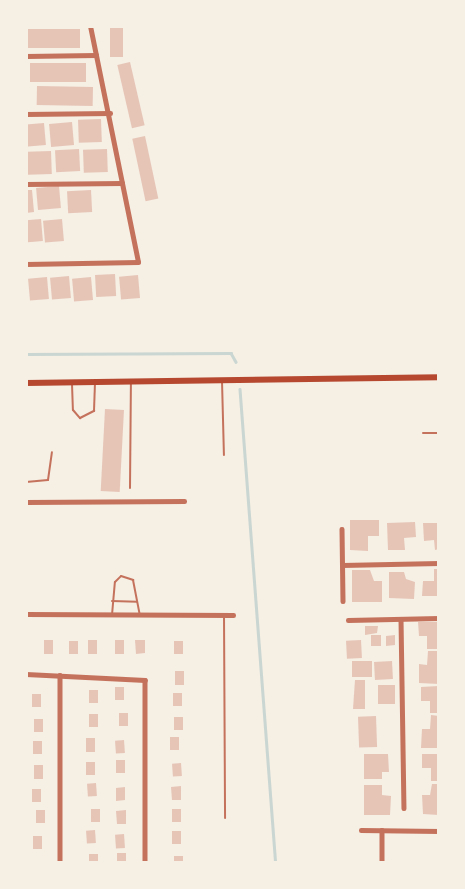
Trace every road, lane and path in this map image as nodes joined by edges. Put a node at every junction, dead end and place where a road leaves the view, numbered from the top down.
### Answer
1 (90, 26) edge
2 (96, 55) junction
3 (26, 56) edge
4 (110, 113) junction
5 (26, 114) edge
6 (122, 183) junction
7 (26, 184) edge
8 (26, 264) edge
9 (439, 377) edge
10 (222, 378) junction
11 (72, 382) junction
12 (95, 382) junction
13 (131, 382) junction
14 (26, 383) edge
15 (424, 433) dead end
16 (439, 433) edge
17 (52, 452) dead end
18 (224, 455) dead end
19 (26, 482) edge
20 (130, 488) dead end
21 (184, 501) dead end
22 (26, 502) edge
23 (342, 529) dead end
24 (439, 563) edge
25 (342, 565) junction
26 (112, 601) junction
27 (138, 602) junction
28 (343, 602) dead end
29 (26, 614) edge
30 (112, 614) junction
31 (140, 615) junction
32 (224, 615) junction
33 (233, 615) dead end
34 (439, 618) edge
35 (401, 619) junction
36 (348, 620) dead end
37 (26, 674) edge
38 (60, 675) junction
39 (404, 808) dead end
40 (225, 818) dead end
41 (361, 830) dead end
42 (382, 830) junction
43 (439, 831) edge
44 (60, 863) edge
45 (145, 863) edge
46 (382, 863) edge

1 - 2 street
2 - 3 street
2 - 4 street
4 - 5 street
4 - 6 street
6 - 7 street
6 - 8 street
9 - 10 main road
10 - 13 main road
10 - 18 lane
11 - 12 main road
11 - 12 lane
11 - 14 main road
12 - 13 main road
13 - 20 lane
15 - 16 lane
17 - 19 lane
21 - 22 street
23 - 25 street
24 - 25 street
25 - 28 street
26 - 27 lane
26 - 27 lane
26 - 30 lane
27 - 31 lane
29 - 30 street
30 - 31 street
31 - 32 street
32 - 33 street
32 - 40 lane
34 - 35 street
35 - 36 street
35 - 39 street
37 - 38 street
38 - 44 street
38 - 45 street
41 - 42 street
42 - 43 street
42 - 46 street

